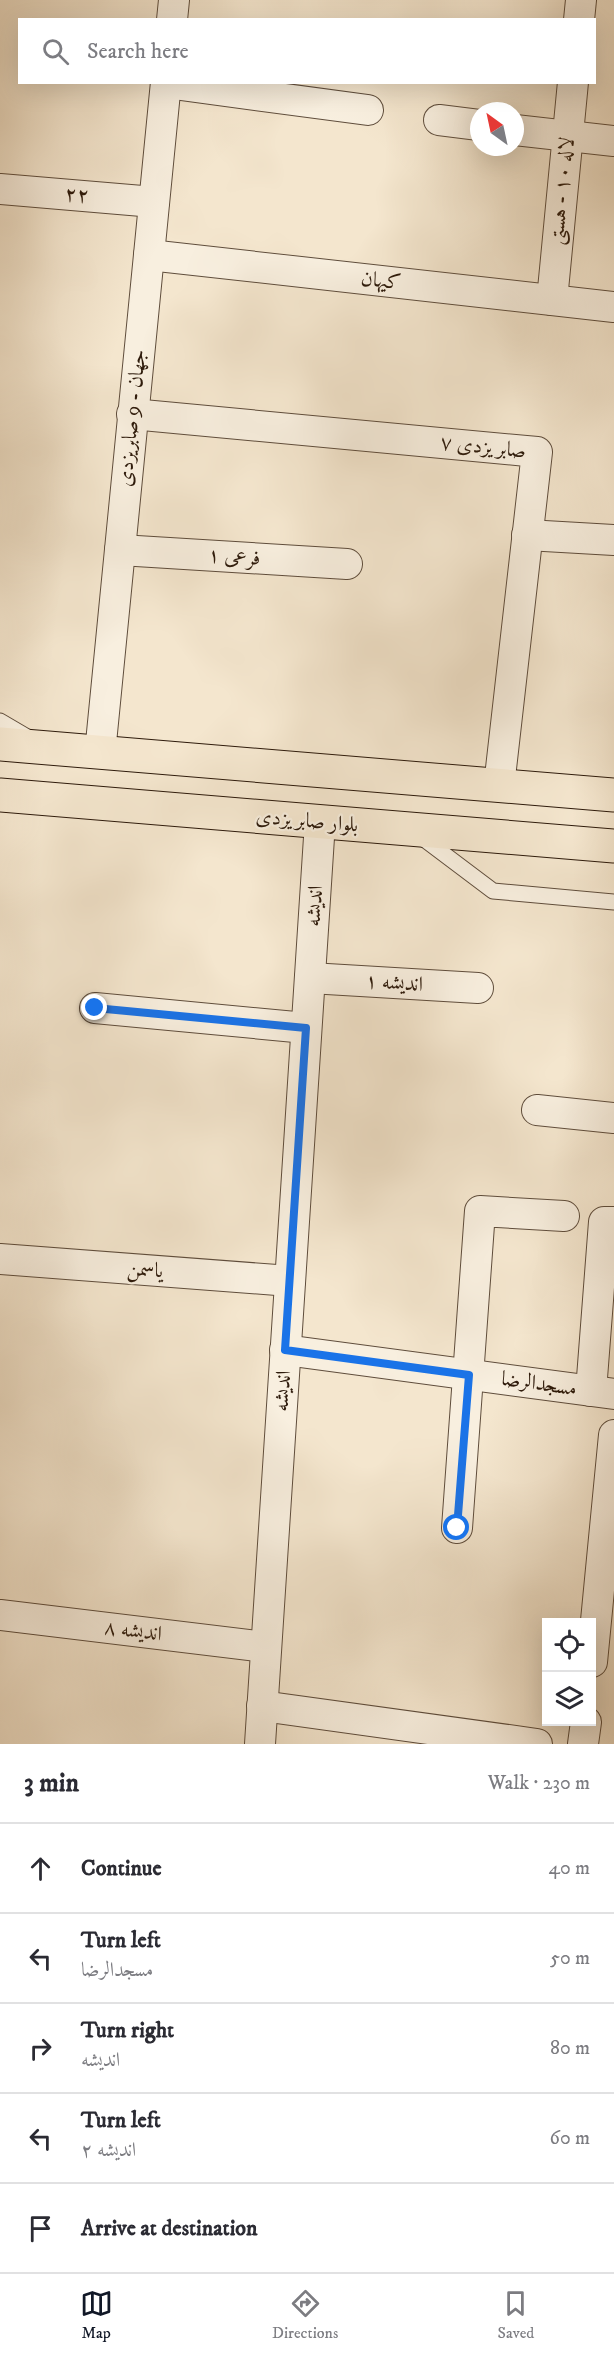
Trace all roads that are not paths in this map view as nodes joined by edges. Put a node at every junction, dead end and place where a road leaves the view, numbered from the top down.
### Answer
1 (174, 0) edge
2 (581, 0) edge
3 (172, 18) edge
4 (579, 18) edge
5 (166, 84) edge
6 (173, 84) edge
7 (573, 84) edge
8 (368, 110) dead end
9 (439, 120) dead end
10 (470, 124) edge
11 (524, 131) edge
12 (568, 137) junction
13 (614, 141) edge
14 (0, 189) edge
15 (154, 202) junction
16 (149, 255) junction
17 (552, 300) junction
18 (614, 307) edge
19 (132, 414) junction
20 (527, 535) junction
21 (614, 540) edge
22 (120, 550) junction
23 (347, 564) dead end
24 (0, 721) edge
25 (0, 744) edge
26 (48, 748) junction
27 (100, 753) junction
28 (499, 786) junction
29 (0, 795) edge
30 (614, 795) edge
31 (320, 822) junction
32 (410, 829) junction
33 (614, 846) edge
34 (614, 902) edge
35 (310, 978) junction
36 (478, 988) dead end
37 (95, 1008) dead end
38 (306, 1028) junction
39 (537, 1110) dead end
40 (614, 1118) edge
41 (564, 1216) dead end
42 (614, 1222) edge
43 (0, 1259) edge
44 (290, 1281) junction
45 (285, 1350) junction
46 (469, 1375) junction
47 (603, 1392) edge
48 (614, 1435) edge
49 (457, 1528) dead end
50 (0, 1615) edge
51 (595, 1618) edge
52 (266, 1647) junction
53 (262, 1706) junction
54 (585, 1726) edge
55 (260, 1744) edge
56 (537, 1744) edge
57 (583, 1744) edge

1 - 3 street
2 - 4 street
5 - 15 street, جهان - 9 صابریزدی
6 - 8 street
7 - 12 street, لاله ۱۰ - هستی
9 - 10 street
11 - 12 street
12 - 13 street
12 - 17 street, لاله ۱۰ - هستی
14 - 15 street, ۲۲
15 - 16 street, جهان - 9 صابریزدی
16 - 17 street, کیهان
16 - 19 street, جهان - 9 صابریزدی
17 - 18 street, کیهان
19 - 20 street, صابر یزدی ۷
19 - 22 street, جهان - 9 صابریزدی
20 - 21 street
20 - 28 street, صابر یزدی ۷
22 - 23 street, فرعی ۱
22 - 27 street, جهان - 9 صابریزدی
24 - 26 lane
25 - 26 main road
26 - 27 main road
27 - 28 main road
28 - 30 main road
29 - 31 main road, بلوار صابر یزدی
31 - 32 main road, بلوار صابر یزدی
31 - 35 street, اندیشه
32 - 33 main road, بلوار صابر یزدی
32 - 34 lane
35 - 36 street, اندیشه ۱
35 - 38 street, اندیشه
37 - 38 street
38 - 44 street, اندیشه
39 - 40 street
41 - 46 street
42 - 47 street
43 - 44 street, یاسمن
44 - 45 street, اندیشه
45 - 46 street, مسجدالرضا
45 - 52 street, اندیشه
46 - 47 street, مسجدالرضا
46 - 49 street
48 - 51 street
50 - 52 street, اندیشه ۸
52 - 53 street, اندیشه
53 - 55 street, اندیشه
53 - 56 street
54 - 57 street

